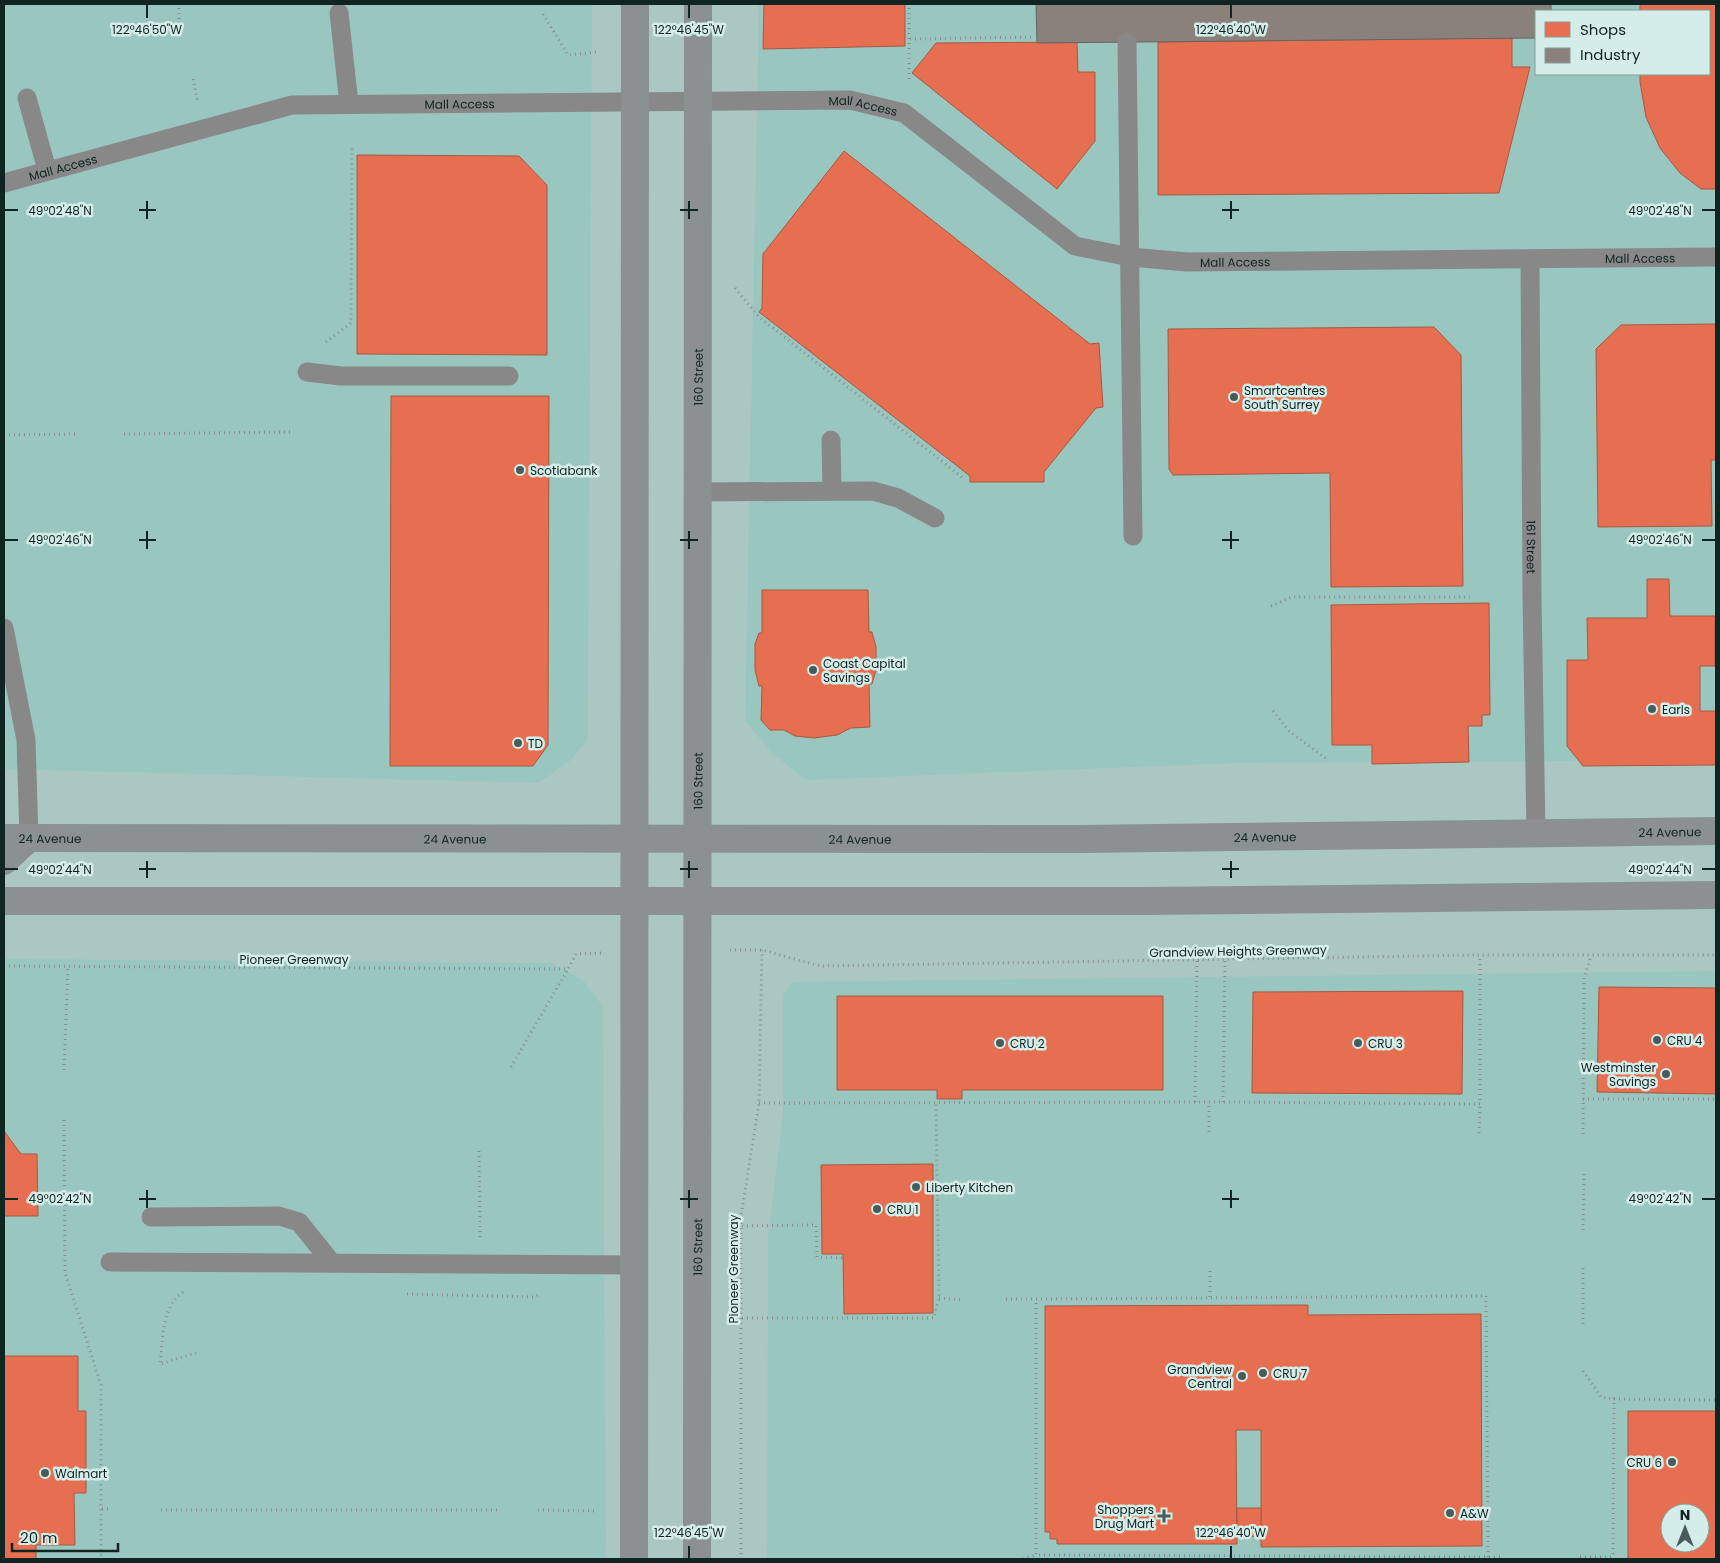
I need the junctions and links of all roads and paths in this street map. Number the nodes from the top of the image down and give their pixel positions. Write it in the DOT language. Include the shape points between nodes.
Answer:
graph roads {
  1 [pos="179,4"];
  2 [pos="635,4"];
  3 [pos="698,4"];
  4 [pos="909,4"];
  5 [pos="339,13"];
  6 [pos="543,14"];
  7 [pos="179,29"];
  8 [pos="1034,37"];
  9 [pos="910,38"];
  10 [pos="1127,42"];
  11 [pos="597,52"];
  12 [pos="909,79"];
  13 [pos="193,80"];
  14 [pos="27,98"];
  15 [pos="699,101"];
  16 [pos="635,102"];
  17 [pos="349,104"];
  18 [pos="200,110"];
  19 [pos="352,148"];
  20 [pos="47,170"];
  21 [pos="4,182"];
  22 [pos="1716,257"];
  23 [pos="1130,258"];
  24 [pos="1530,259"];
  25 [pos="735,288"];
  26 [pos="326,342"];
  27 [pos="307,372"];
  28 [pos="510,376"];
  29 [pos="291,432"];
  30 [pos="76,434"];
  31 [pos="124,434"];
  32 [pos="4,435"];
  33 [pos="831,440"];
  34 [pos="963,478"];
  35 [pos="832,491"];
  36 [pos="698,492"];
  37 [pos="934,518"];
  38 [pos="1134,536"];
  39 [pos="1473,597"];
  40 [pos="1272,606"];
  41 [pos="4,628"];
  42 [pos="1273,711"];
  43 [pos="1328,760"];
  44 [pos="1716,831"];
  45 [pos="1536,833"];
  46 [pos="17,838"];
  47 [pos="634,840"];
  48 [pos="697,840"];
  49 [pos="4,861"];
  50 [pos="1716,895"];
  51 [pos="4,901"];
  52 [pos="634,901"];
  53 [pos="697,901"];
  54 [pos="762,950"];
  55 [pos="576,954"];
  56 [pos="1480,955"];
  57 [pos="1591,956"];
  58 [pos="1716,956"];
  59 [pos="1197,960"];
  60 [pos="1225,960"];
  61 [pos="4,966"];
  62 [pos="68,966"];
  63 [pos="568,969"];
  64 [pos="511,1067"];
  65 [pos="64,1070"];
  66 [pos="1584,1099"];
  67 [pos="1716,1099"];
  68 [pos="1196,1102"];
  69 [pos="1209,1102"];
  70 [pos="1223,1102"];
  71 [pos="936,1103"];
  72 [pos="759,1104"];
  73 [pos="1480,1104"];
  74 [pos="64,1120"];
  75 [pos="1209,1132"];
  76 [pos="1479,1132"];
  77 [pos="1584,1134"];
  78 [pos="480,1151"];
  79 [pos="1584,1172"];
  80 [pos="64,1195"];
  81 [pos="86,1195"];
  82 [pos="151,1217"];
  83 [pos="742,1226"];
  84 [pos="1584,1230"];
  85 [pos="472,1237"];
  86 [pos="480,1238"];
  87 [pos="488,1239"];
  88 [pos="843,1258"];
  89 [pos="110,1262"];
  90 [pos="332,1263"];
  91 [pos="634,1265"];
  92 [pos="1210,1267"];
  93 [pos="1584,1268"];
  94 [pos="548,1290"];
  95 [pos="184,1292"];
  96 [pos="402,1293"];
  97 [pos="939,1298"];
  98 [pos="1210,1298"];
  99 [pos="1006,1299"];
  100 [pos="1036,1299"];
  101 [pos="963,1300"];
  102 [pos="742,1318"];
  103 [pos="1584,1324"];
  104 [pos="196,1353"];
  105 [pos="1583,1371"];
  106 [pos="1614,1400"];
  107 [pos="1716,1400"];
  108 [pos="102,1509"];
  109 [pos="109,1509"];
  110 [pos="161,1510"];
  111 [pos="497,1510"];
  112 [pos="538,1510"];
  113 [pos="597,1511"];
  114 [pos="1036,1555"];
  115 [pos="1131,1557"];
  116 [pos="1488,1557"];
  117 [pos="1500,1557"];
  118 [pos="1580,1557"];
  119 [pos="1613,1558"];
  120 [pos="101,1559"];
  121 [pos="634,1559"];
  122 [pos="697,1559"];
  123 [pos="741,1559"];
  124 [pos="1022,1559"];
  1 -- 7 [label="path"];
  2 -- 16 [label="main road"];
  3 -- 15 [label="main road, 160 Street"];
  4 -- 9 [label="path"];
  5 -- 17 [label="lane"];
  6 -- 11 [label="path" via="568,55"];
  8 -- 9 [label="path"];
  9 -- 12 [label="path"];
  10 -- 23 [label="lane"];
  13 -- 18 [label="path"];
  14 -- 20 [label="lane"];
  15 -- 16 [label="lane, Mall Access"];
  15 -- 23 [label="lane, Mall Access" via="850,100 904,113 1075,246"];
  15 -- 36 [label="main road, 160 Street"];
  16 -- 17 [label="lane, Mall Access"];
  16 -- 47 [label="main road"];
  17 -- 20 [label="lane, Mall Access" via="292,105"];
  19 -- 26 [label="path" via="351,323"];
  20 -- 21 [label="lane, Mall Access"];
  22 -- 24 [label="lane, Mall Access"];
  23 -- 24 [label="lane, Mall Access" via="1177,262"];
  23 -- 38 [label="lane"];
  24 -- 45 [label="lane, 161 Street"];
  25 -- 34 [label="path" via="760,317"];
  27 -- 28 [label="lane" via="341,376"];
  29 -- 31 [label="path"];
  30 -- 32 [label="path"];
  33 -- 35 [label="lane"];
  35 -- 36 [label="lane"];
  35 -- 37 [label="lane" via="873,491 898,498"];
  36 -- 48 [label="main road, 160 Street"];
  39 -- 40 [label="path" via="1292,597"];
  41 -- 46 [label="lane" via="26,740"];
  42 -- 43 [label="path" via="1289,731"];
  44 -- 45 [label="main road, 24 Avenue"];
  45 -- 48 [label="main road, 24 Avenue" via="1080,840"];
  46 -- 47 [label="main road, 24 Avenue"];
  46 -- 49 [label="main road"];
  47 -- 48 [label="main road, 24 Avenue"];
  47 -- 52 [label="main road"];
  48 -- 53 [label="main road, 160 Street"];
  50 -- 53 [label="main road" via="1142,901"];
  51 -- 52 [label="main road"];
  52 -- 53 [label="main road"];
  52 -- 91 [label="main road"];
  53 -- 122 [label="main road, 160 Street"];
  54 -- 59 [label="path, Grandview Heights Greenway" via="820,966"];
  54 -- 72 [label="path, Pioneer Greenway"];
  55 -- 63 [label="path"];
  56 -- 57 [label="path, Grandview Heights Greenway"];
  56 -- 60 [label="path, Grandview Heights Greenway"];
  56 -- 73 [label="path"];
  57 -- 58 [label="path, Grandview Heights Greenway"];
  57 -- 66 [label="path" via="1584,978"];
  59 -- 60 [label="path, Grandview Heights Greenway"];
  59 -- 68 [label="path"];
  60 -- 70 [label="path"];
  61 -- 62 [label="path, Pioneer Greenway"];
  62 -- 63 [label="path, Pioneer Greenway"];
  62 -- 65 [label="path"];
  63 -- 64 [label="path"];
  66 -- 67 [label="path"];
  66 -- 77 [label="path"];
  68 -- 69 [label="path"];
  68 -- 71 [label="path"];
  69 -- 70 [label="path"];
  69 -- 75 [label="path"];
  70 -- 73 [label="path"];
  71 -- 72 [label="path"];
  71 -- 97 [label="path"];
  72 -- 83 [label="path, Pioneer Greenway"];
  73 -- 76 [label="path"];
  74 -- 80 [label="path"];
  78 -- 86 [label="path"];
  79 -- 84 [label="path"];
  80 -- 81 [label="path"];
  80 -- 108 [label="path" via="65,1272 101,1385"];
  82 -- 90 [label="lane" via="279,1216 299,1222"];
  83 -- 88 [label="path" via="816,1225 817,1257"];
  83 -- 102 [label="path, Pioneer Greenway"];
  85 -- 86 [label="path"];
  86 -- 87 [label="path"];
  89 -- 90 [label="lane"];
  90 -- 91 [label="lane"];
  91 -- 121 [label="main road"];
  92 -- 98 [label="path"];
  93 -- 103 [label="path"];
  94 -- 96 [label="path" via="534,1297"];
  95 -- 104 [label="path" via="176,1297 166,1316 160,1364"];
  97 -- 101 [label="path"];
  97 -- 102 [label="path" via="934,1318"];
  98 -- 100 [label="path"];
  98 -- 116 [label="path" via="1486,1296"];
  99 -- 100 [label="path"];
  100 -- 114 [label="path"];
  102 -- 123 [label="path, Pioneer Greenway"];
  105 -- 106 [label="path" via="1601,1396"];
  106 -- 107 [label="path"];
  106 -- 119 [label="path"];
  108 -- 109 [label="path"];
  108 -- 120 [label="path"];
  110 -- 111 [label="path"];
  112 -- 113 [label="path"];
  114 -- 115 [label="path"];
  114 -- 124 [label="path"];
  115 -- 116 [label="path"];
  116 -- 117 [label="path"];
  118 -- 119 [label="path"];
}
